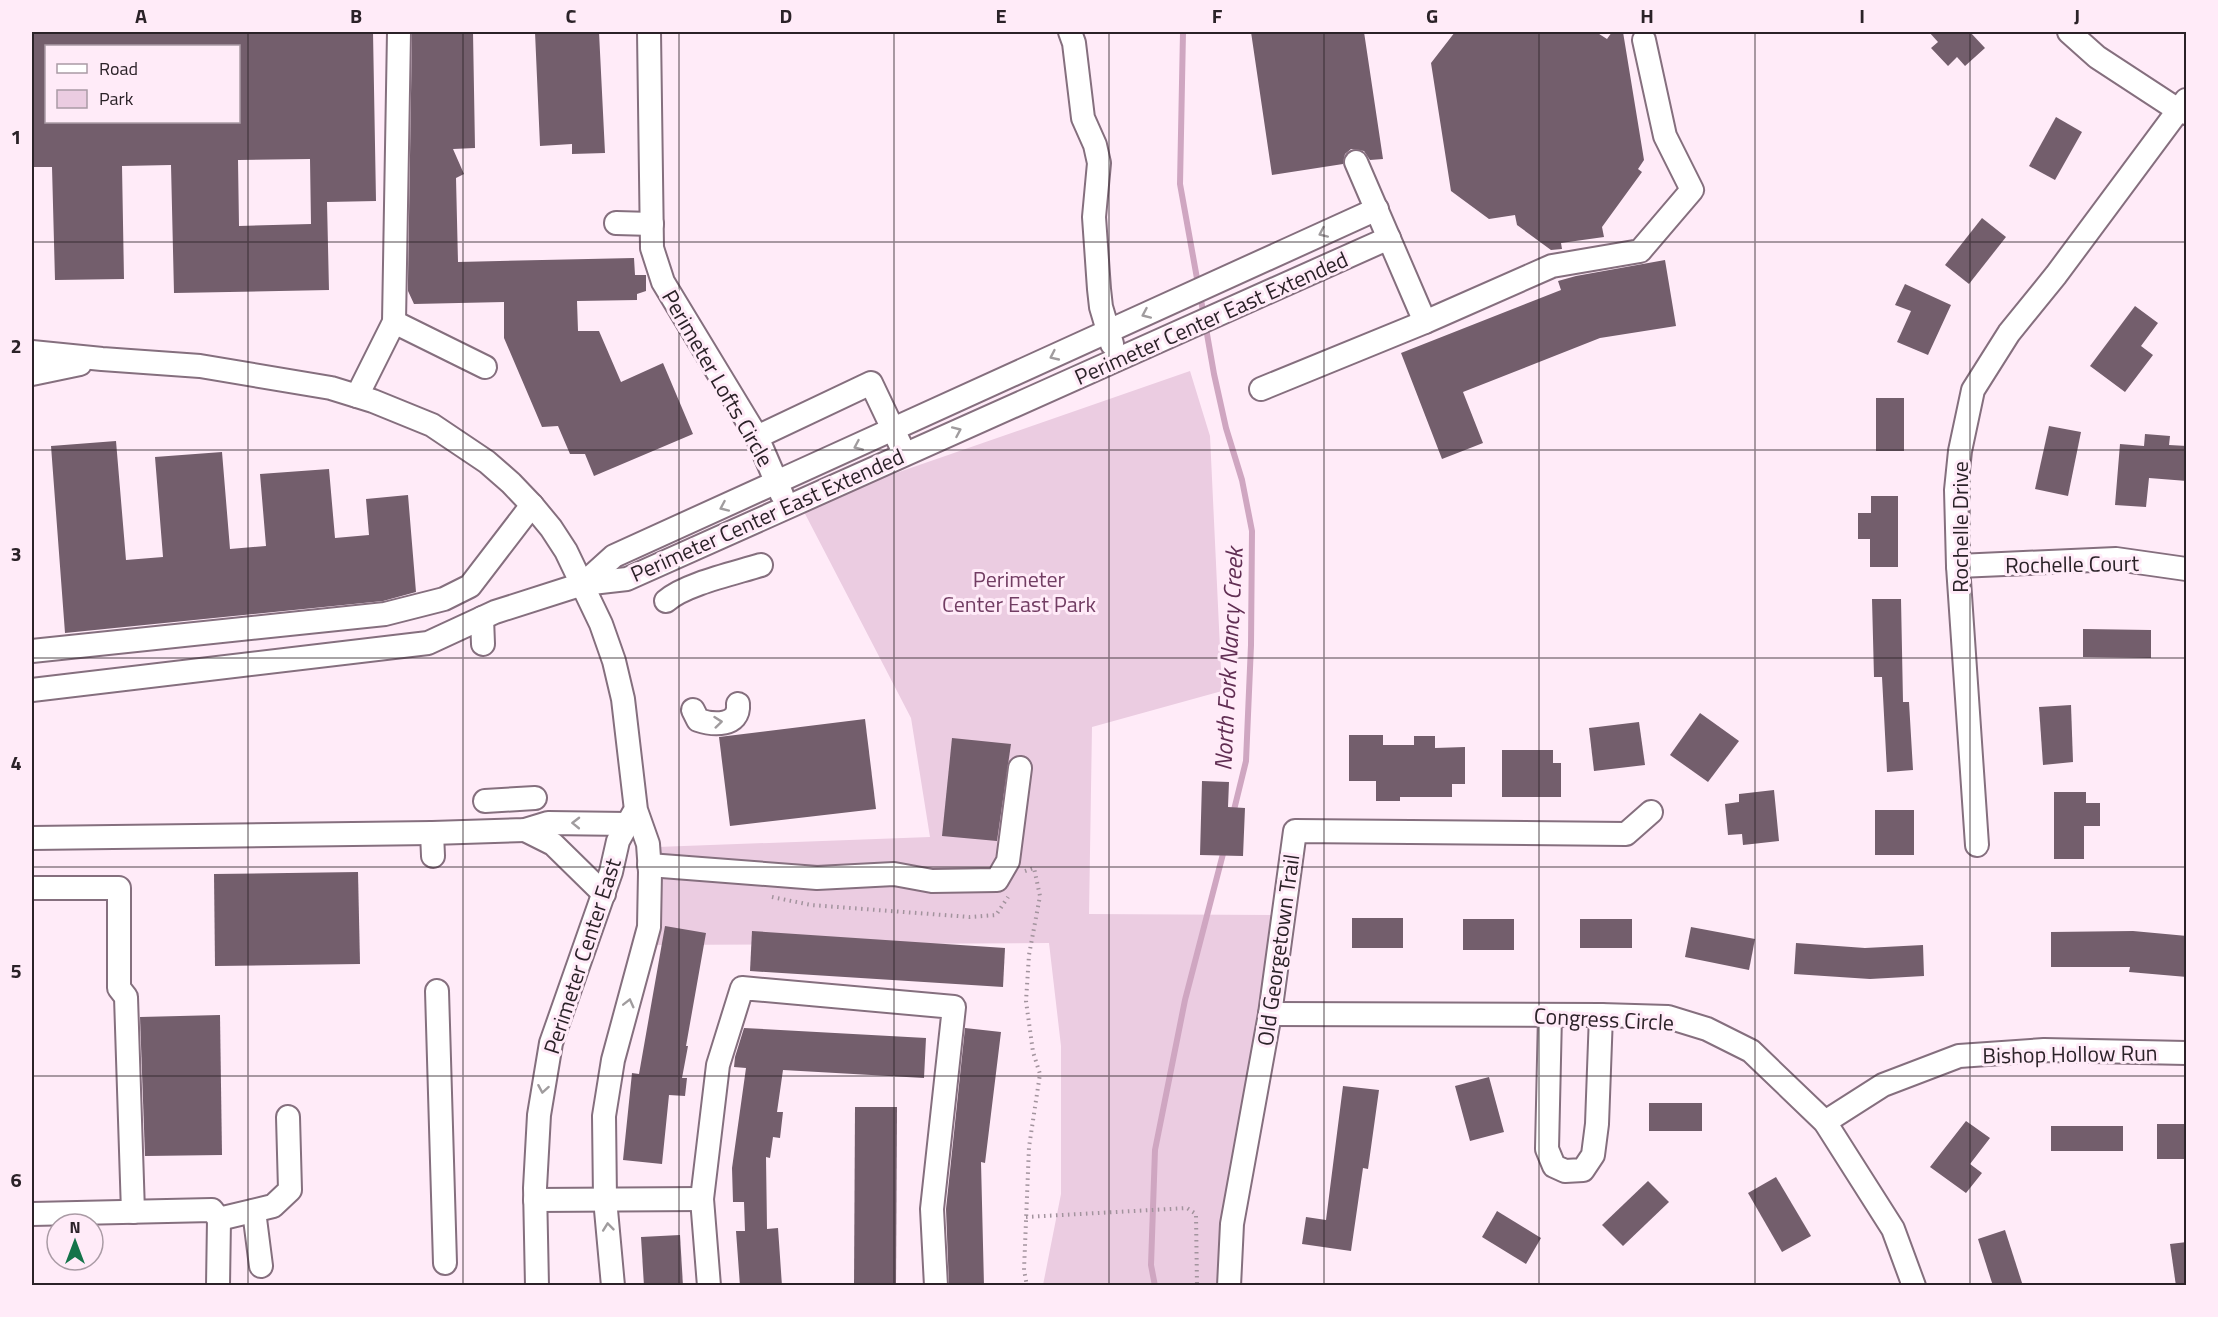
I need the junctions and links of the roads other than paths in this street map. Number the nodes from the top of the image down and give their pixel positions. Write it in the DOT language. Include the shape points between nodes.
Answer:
graph roads {
  1 [pos="399,32"];
  2 [pos="649,32"];
  3 [pos="1070,32"];
  4 [pos="2069,32"];
  5 [pos="1644,40"];
  6 [pos="2184,108"];
  7 [pos="1356,162"];
  8 [pos="1377,209"];
  9 [pos="616,223"];
  10 [pos="652,224"];
  11 [pos="1389,238"];
  12 [pos="394,322"];
  13 [pos="1425,322"];
  14 [pos="1107,331"];
  15 [pos="32,352"];
  16 [pos="102,359"];
  17 [pos="1119,360"];
  18 [pos="484,367"];
  19 [pos="32,374"];
  20 [pos="1261,389"];
  21 [pos="357,396"];
  22 [pos="893,430"];
  23 [pos="757,437"];
  24 [pos="904,454"];
  25 [pos="777,483"];
  26 [pos="532,505"];
  27 [pos="788,507"];
  28 [pos="702,546"];
  29 [pos="761,565"];
  30 [pos="1958,566"];
  31 [pos="2187,569"];
  32 [pos="710,581"];
  33 [pos="583,584"];
  34 [pos="666,601"];
  35 [pos="482,618"];
  36 [pos="483,644"];
  37 [pos="32,651"];
  38 [pos="32,690"];
  39 [pos="738,704"];
  40 [pos="693,710"];
  41 [pos="1020,768"];
  42 [pos="535,798"];
  43 [pos="485,801"];
  44 [pos="1651,812"];
  45 [pos="632,817"];
  46 [pos="525,830"];
  47 [pos="432,833"];
  48 [pos="32,838"];
  49 [pos="1977,845"];
  50 [pos="433,856"];
  51 [pos="650,865"];
  52 [pos="32,888"];
  53 [pos="604,894"];
  54 [pos="437,991"];
  55 [pos="1270,1014"];
  56 [pos="1550,1015"];
  57 [pos="1601,1015"];
  58 [pos="2187,1053"];
  59 [pos="288,1117"];
  60 [pos="1825,1122"];
  61 [pos="605,1199"];
  62 [pos="702,1199"];
  63 [pos="535,1200"];
  64 [pos="254,1211"];
  65 [pos="133,1212"];
  66 [pos="32,1214"];
  67 [pos="219,1219"];
  68 [pos="445,1263"];
  69 [pos="261,1266"];
  70 [pos="218,1286"];
  71 [pos="537,1286"];
  72 [pos="613,1286"];
  73 [pos="709,1286"];
  74 [pos="936,1286"];
  75 [pos="1229,1286"];
  76 [pos="1914,1286"];
  1 -- 12 [label="street"];
  2 -- 10 [label="street, Perimeter Lofts Circle"];
  3 -- 14 [label="street" via="1083,118 1100,163 1094,217 1099,289"];
  4 -- 6 [label="street" via="2097,57"];
  5 -- 13 [label="street" via="1665,136 1692,190 1640,251 1552,266"];
  6 -- 30 [label="street, Rochelle Drive" via="2010,333 1973,390 1956,490"];
  7 -- 8 [label="street"];
  8 -- 11 [label="street"];
  8 -- 14 [label="street, Perimeter Center East Extended, one-way"];
  9 -- 10 [label="street"];
  10 -- 23 [label="street, Perimeter Lofts Circle" via="652,248 663,282"];
  11 -- 13 [label="street"];
  11 -- 17 [label="street, Perimeter Center East Extended"];
  12 -- 18 [label="street"];
  12 -- 21 [label="street"];
  13 -- 20 [label="street"];
  14 -- 17 [label="street"];
  14 -- 22 [label="street, Perimeter Center East Extended, one-way"];
  15 -- 16 [label="street, Perimeter Center East"];
  16 -- 19 [label="street, Perimeter Center East"];
  16 -- 21 [label="street, Perimeter Center East" via="200,366 287,379"];
  24 -- 17 [label="street, Perimeter Center East Extended, one-way"];
  21 -- 26 [label="street, Perimeter Center East" via="404,412 461,443"];
  22 -- 23 [label="street" via="871,383"];
  22 -- 24 [label="street"];
  22 -- 25 [label="street, Perimeter Center East Extended, one-way"];
  23 -- 25 [label="street, Perimeter Lofts Circle"];
  24 -- 27 [label="street, Perimeter Center East Extended"];
  25 -- 27 [label="street, Perimeter Lofts Circle"];
  25 -- 33 [label="street, Perimeter Center East Extended, one-way" via="614,556"];
  26 -- 33 [label="street, Perimeter Center East" via="566,551"];
  26 -- 37 [label="street" via="470,586 444,599 385,614"];
  27 -- 28 [label="street, Perimeter Center East Extended"];
  28 -- 32 [label="street"];
  28 -- 33 [label="street, Perimeter Center East Extended" via="627,579"];
  29 -- 32 [label="street"];
  30 -- 31 [label="street, Rochelle Court" via="2116,558"];
  30 -- 49 [label="street, Rochelle Drive"];
  32 -- 34 [label="street"];
  33 -- 35 [label="street"];
  33 -- 45 [label="street, Perimeter Center East" via="601,624 623,699"];
  35 -- 36 [label="street"];
  35 -- 38 [label="street" via="428,643"];
  40 -- 39 [label="street, one-way" via="698,720 722,724 738,714"];
  41 -- 51 [label="street" via="1008,861 997,880 932,881 894,874 817,878"];
  42 -- 43 [label="street"];
  44 -- 55 [label="street, Old Georgetown Trail" via="1626,834 1295,831"];
  45 -- 46 [label="street, one-way" via="548,823"];
  45 -- 51 [label="street, Perimeter Center East" via="648,844"];
  45 -- 53 [label="street, Perimeter Center East" via="618,841"];
  46 -- 47 [label="street"];
  46 -- 53 [label="street" via="553,844"];
  47 -- 48 [label="street"];
  47 -- 50 [label="street"];
  61 -- 51 [label="street, Perimeter Center East, one-way" via="604,1116 613,1059 649,927"];
  52 -- 65 [label="street" via="119,888 119,988 126,997"];
  53 -- 63 [label="street, Perimeter Center East, one-way" via="551,1043 539,1115"];
  54 -- 68 [label="street"];
  55 -- 56 [label="street, Congress Circle"];
  55 -- 75 [label="street, Old Georgetown Trail" via="1232,1224"];
  56 -- 57 [label="street, Congress Circle"];
  56 -- 57 [label="street" via="1547,1149 1554,1166 1565,1171 1583,1170 1593,1155"];
  57 -- 60 [label="street, Congress Circle" via="1668,1017 1707,1029 1751,1051"];
  58 -- 60 [label="street, Bishop Hollow Run" via="2044,1050 1959,1056 1883,1085"];
  59 -- 64 [label="street" via="290,1190 273,1206"];
  60 -- 76 [label="street, Congress Circle" via="1893,1229"];
  61 -- 62 [label="street"];
  61 -- 63 [label="street"];
  72 -- 61 [label="street, Perimeter Center East, one-way"];
  62 -- 73 [label="street"];
  62 -- 74 [label="street" via="718,1065 742,988 954,1007 932,1209"];
  63 -- 71 [label="street, Perimeter Center East"];
  64 -- 67 [label="street"];
  64 -- 69 [label="street"];
  65 -- 66 [label="street"];
  65 -- 67 [label="street" via="212,1210"];
  67 -- 70 [label="street"];
}
